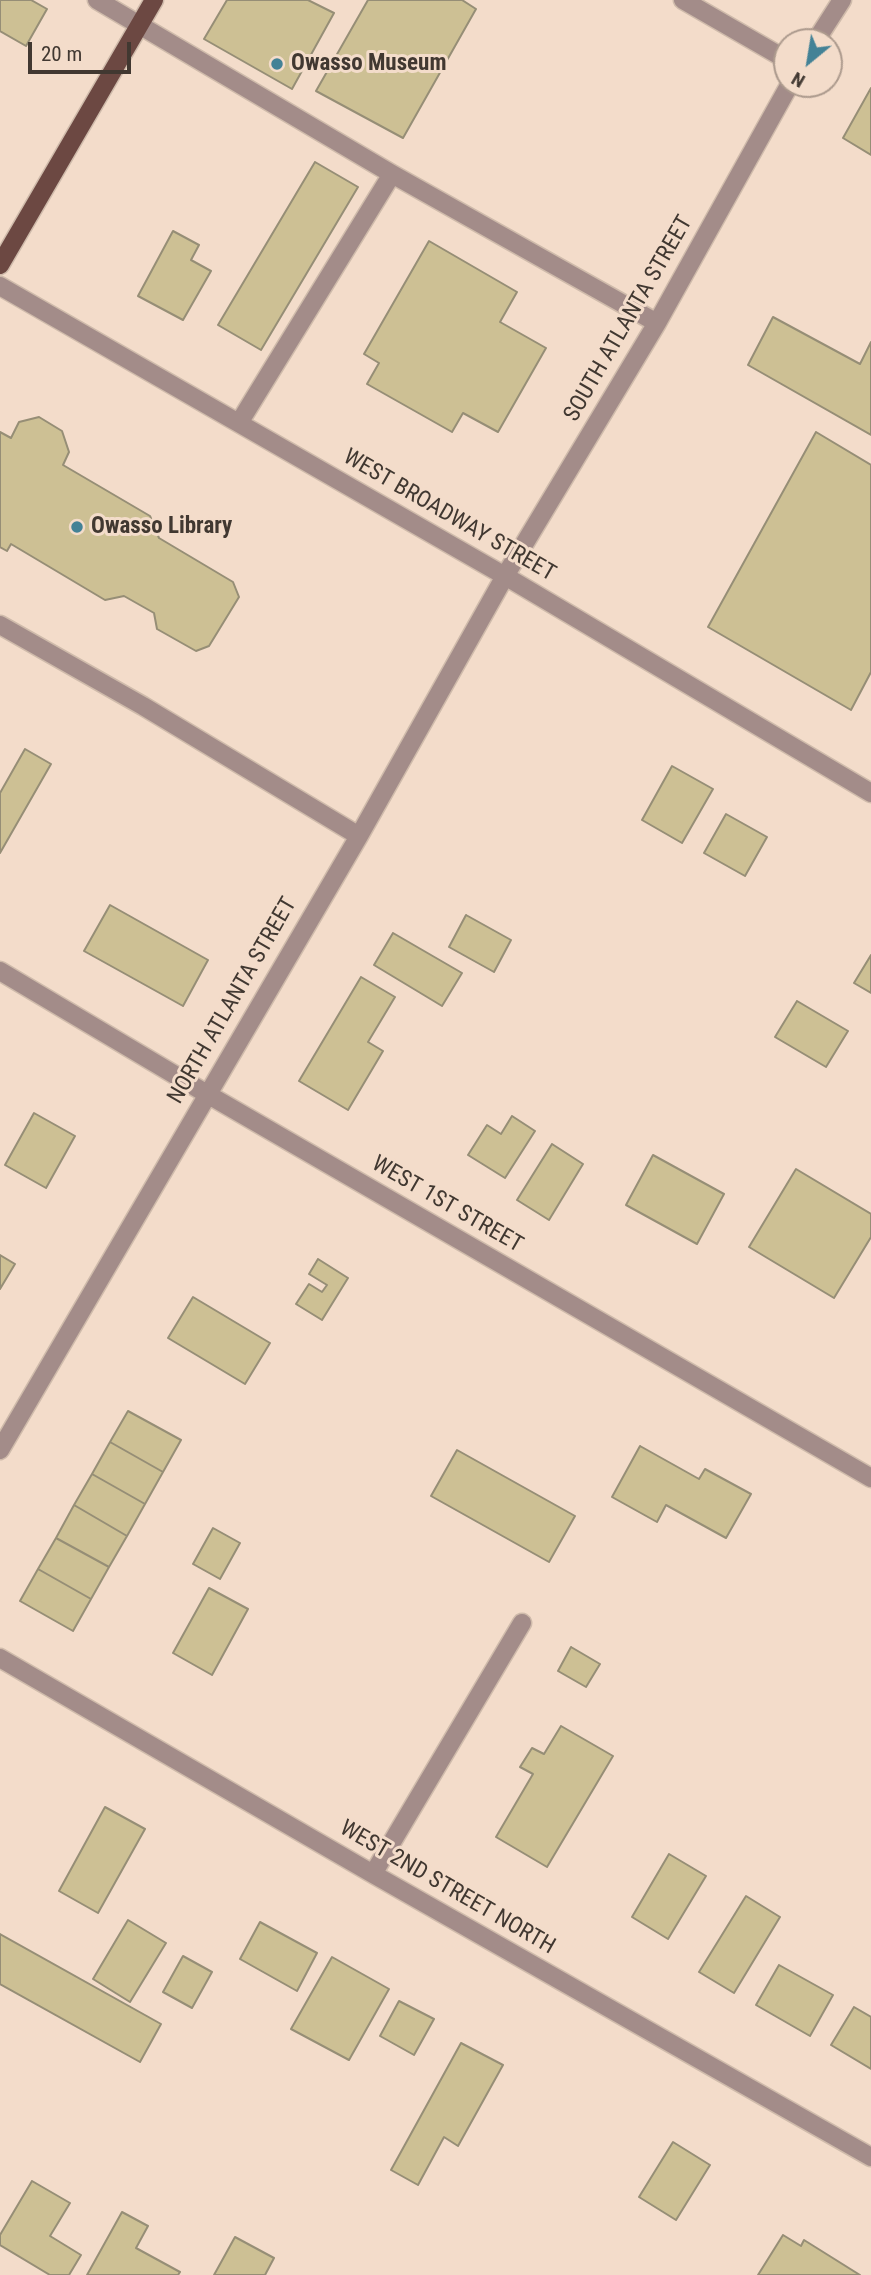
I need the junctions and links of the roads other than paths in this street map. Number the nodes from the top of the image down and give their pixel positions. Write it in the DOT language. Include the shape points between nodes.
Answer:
graph roads {
  1 [pos="97,0"];
  2 [pos="154,0"];
  3 [pos="683,0"];
  4 [pos="842,0"];
  5 [pos="140,24"];
  6 [pos="824,28"];
  7 [pos="773,52"];
  8 [pos="782,98"];
  9 [pos="393,174"];
  10 [pos="0,265"];
  11 [pos="0,286"];
  12 [pos="657,323"];
  13 [pos="239,423"];
  14 [pos="505,576"];
  15 [pos="0,625"];
  16 [pos="871,793"];
  17 [pos="359,836"];
  18 [pos="0,971"];
  19 [pos="206,1094"];
  20 [pos="0,1450"];
  21 [pos="871,1478"];
  22 [pos="522,1623"];
  23 [pos="0,1658"];
  24 [pos="373,1874"];
  25 [pos="871,2157"];
  1 -- 5 [label="street"];
  2 -- 5 [label="main road"];
  3 -- 7 [label="street"];
  4 -- 6 [label="street"];
  5 -- 9 [label="street"];
  5 -- 10 [label="main road"];
  8 -- 12 [label="street, SOUTH ATLANTA STREET"];
  9 -- 12 [label="street"];
  9 -- 13 [label="street"];
  11 -- 13 [label="street, WEST BROADWAY STREET"];
  12 -- 14 [label="street, SOUTH ATLANTA STREET"];
  13 -- 14 [label="street, WEST BROADWAY STREET"];
  14 -- 16 [label="street, WEST BROADWAY STREET"];
  14 -- 17 [label="street, NORTH ATLANTA STREET"];
  15 -- 17 [label="street"];
  17 -- 19 [label="street, NORTH ATLANTA STREET"];
  18 -- 19 [label="street, WEST 1ST STREET"];
  19 -- 20 [label="street, NORTH ATLANTA STREET"];
  19 -- 21 [label="street, WEST 1ST STREET"];
  22 -- 24 [label="street"];
  23 -- 24 [label="street, WEST 2ND STREET NORTH"];
  24 -- 25 [label="street, WEST 2ND STREET NORTH"];
}
